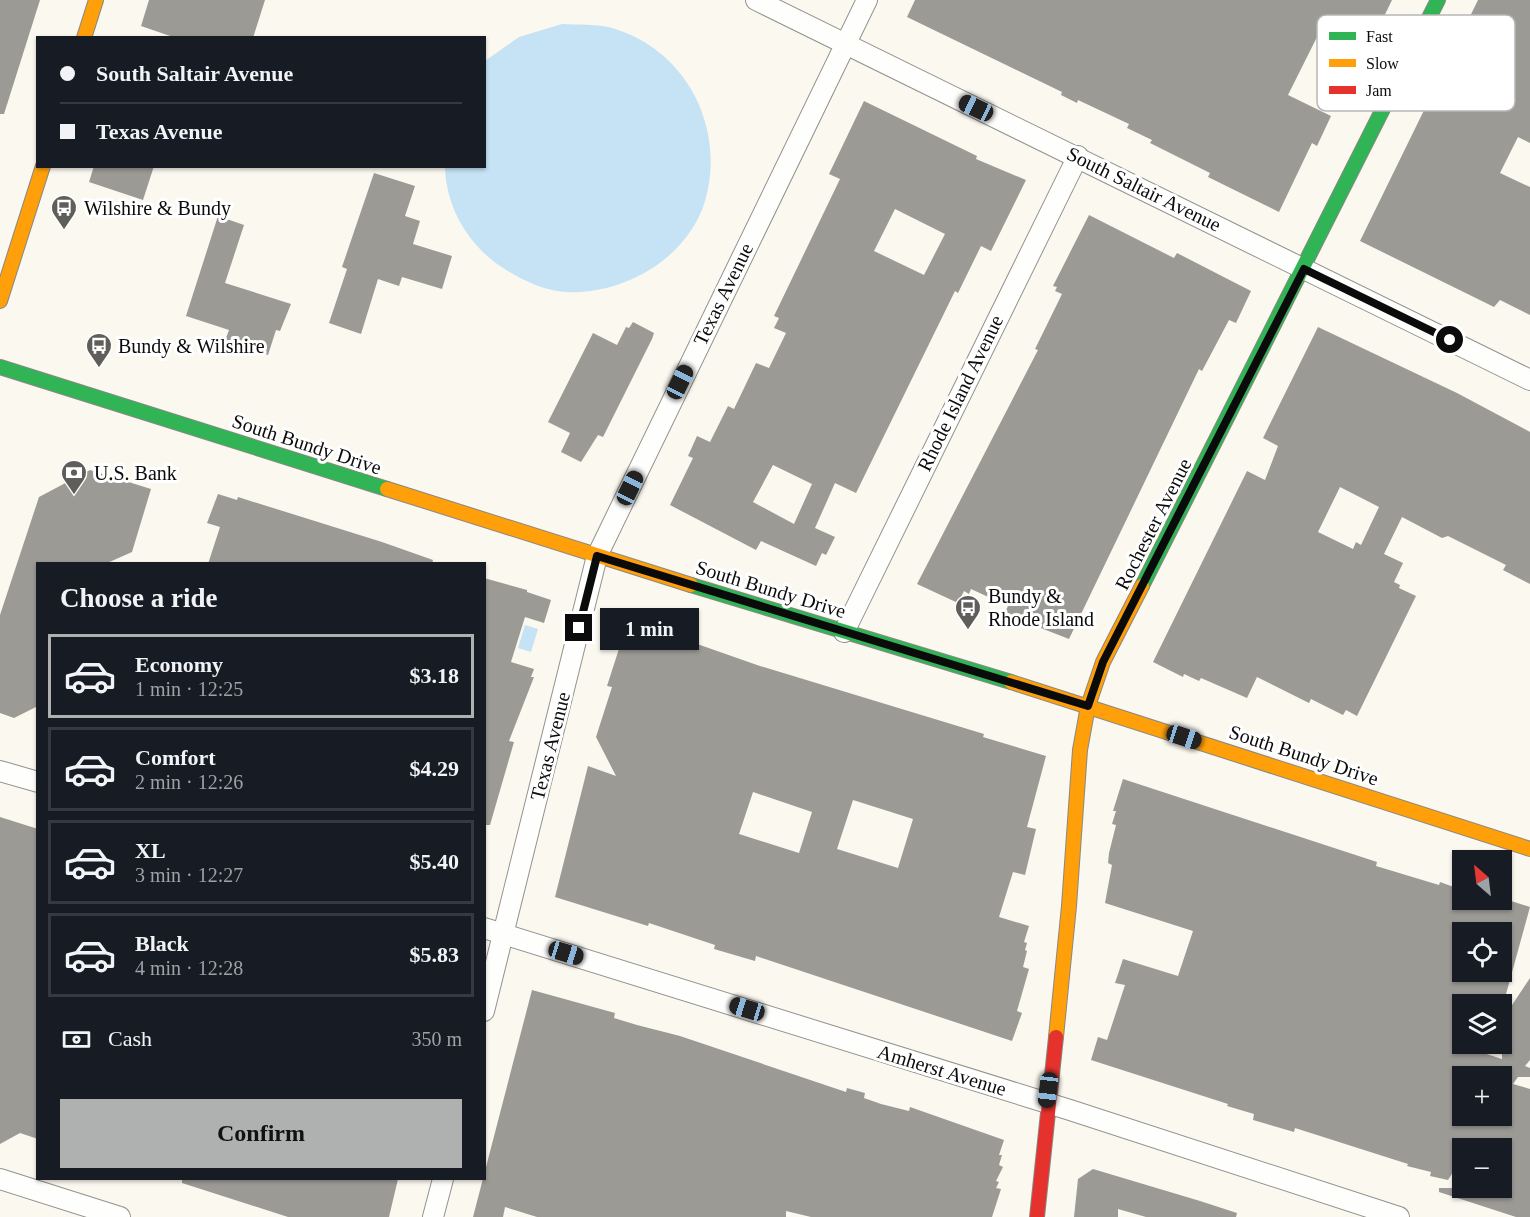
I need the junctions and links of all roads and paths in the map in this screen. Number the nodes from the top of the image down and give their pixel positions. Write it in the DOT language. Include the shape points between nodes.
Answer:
graph roads {
  1 [pos="96,0"];
  2 [pos="756,0"];
  3 [pos="867,0"];
  4 [pos="1438,0"];
  5 [pos="1431,15"];
  6 [pos="85,36"];
  7 [pos="844,45"];
  8 [pos="1383,111"];
  9 [pos="1078,156"];
  10 [pos="42,168"];
  11 [pos="1304,269"];
  12 [pos="0,301"];
  13 [pos="0,367"];
  14 [pos="1530,380"];
  15 [pos="597,556"];
  16 [pos="844,632"];
  17 [pos="1088,706"];
  18 [pos="0,771"];
  19 [pos="36,781"];
  20 [pos="1530,849"];
  21 [pos="494,931"];
  22 [pos="486,995"];
  23 [pos="1047,1103"];
  24 [pos="0,1179"];
  25 [pos="443,1180"];
  26 [pos="120,1217"];
  27 [pos="433,1217"];
  28 [pos="1037,1217"];
  29 [pos="1399,1217"];
  1 -- 6 [label="main road"];
  2 -- 7 [label="street, South Saltair Avenue"];
  3 -- 7 [label="street, Texas Avenue"];
  4 -- 5 [label="main road, Rochester Avenue"];
  7 -- 9 [label="street, South Saltair Avenue"];
  7 -- 15 [label="street, Texas Avenue"];
  8 -- 11 [label="main road, Rochester Avenue"];
  9 -- 11 [label="street, South Saltair Avenue"];
  9 -- 16 [label="street, Rhode Island Avenue"];
  10 -- 12 [label="main road"];
  11 -- 14 [label="street, South Saltair Avenue"];
  11 -- 17 [label="main road, Rochester Avenue" via="1103,662"];
  13 -- 15 [label="main road, South Bundy Drive"];
  15 -- 16 [label="main road, South Bundy Drive"];
  15 -- 21 [label="street, Texas Avenue"];
  16 -- 17 [label="main road, South Bundy Drive"];
  17 -- 20 [label="main road, South Bundy Drive"];
  17 -- 23 [label="main road, Rochester Avenue" via="1080,750 1069,906"];
  18 -- 19 [label="street"];
  21 -- 22 [label="street, Texas Avenue"];
  21 -- 23 [label="street, Amherst Avenue"];
  23 -- 28 [label="main road, Rochester Avenue"];
  23 -- 29 [label="street, Amherst Avenue"];
  24 -- 26 [label="street"];
  25 -- 27 [label="street"];
}
